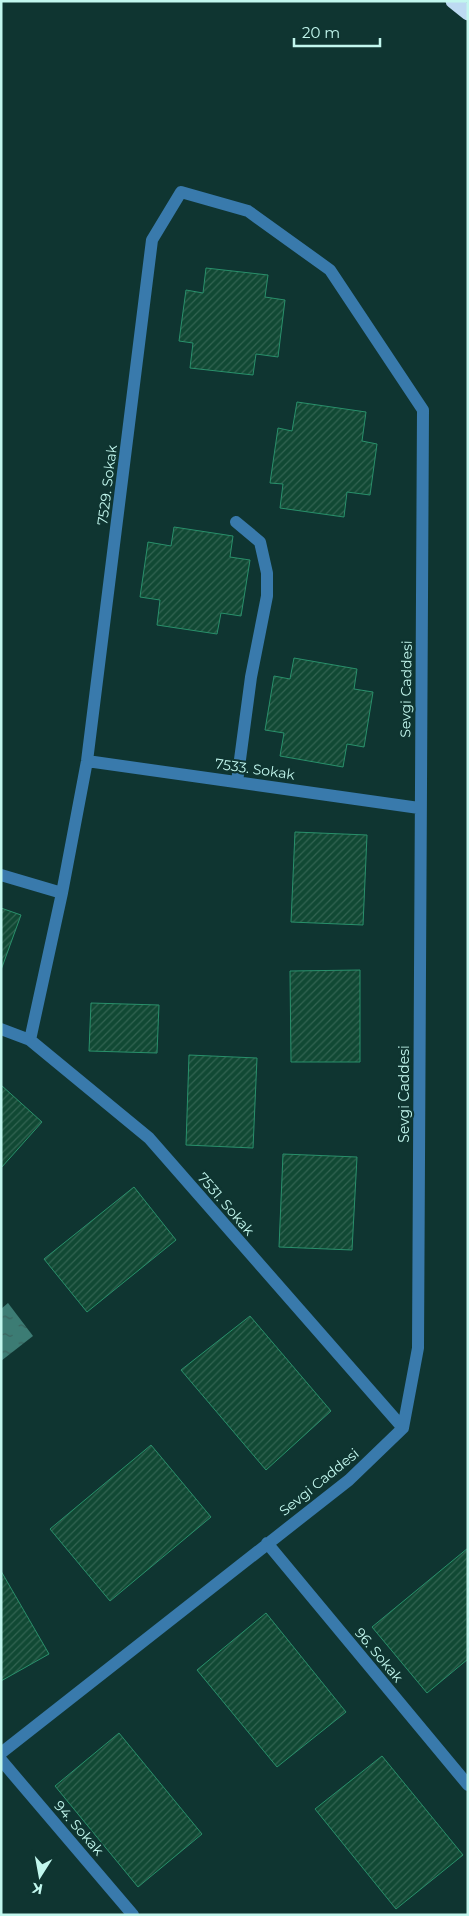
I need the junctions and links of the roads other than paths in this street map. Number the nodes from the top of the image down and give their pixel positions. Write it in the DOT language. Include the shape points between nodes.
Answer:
graph roads {
  1 [pos="454,1"];
  2 [pos="468,13"];
  3 [pos="330,270"];
  4 [pos="236,522"];
  5 [pos="87,761"];
  6 [pos="237,782"];
  7 [pos="420,808"];
  8 [pos="1,875"];
  9 [pos="62,893"];
  10 [pos="1,1029"];
  11 [pos="30,1040"];
  12 [pos="403,1428"];
  13 [pos="267,1543"];
  14 [pos="1,1754"];
  15 [pos="1,1760"];
  16 [pos="468,1785"];
  17 [pos="133,1915"];
  1 -- 2 [label="highway"];
  3 -- 5 [label="street, 7529. Sokak" via="248,211 180,192 152,240"];
  3 -- 7 [label="street, Sevgi Caddesi" via="423,410"];
  4 -- 6 [label="street" via="260,542 268,573"];
  5 -- 6 [label="street, 7533. Sokak"];
  5 -- 9 [label="street, 7529. Sokak"];
  6 -- 7 [label="street, 7533. Sokak"];
  7 -- 12 [label="street, Sevgi Caddesi" via="418,1348"];
  8 -- 9 [label="street"];
  9 -- 11 [label="street, 7529. Sokak"];
  10 -- 11 [label="street, 7531. Sokak"];
  11 -- 12 [label="street, 7531. Sokak" via="149,1138"];
  12 -- 13 [label="street, Sevgi Caddesi" via="349,1480"];
  13 -- 14 [label="street, Sevgi Caddesi"];
  13 -- 16 [label="street, 96. Sokak"];
  15 -- 17 [label="street, 94. Sokak"];
}
